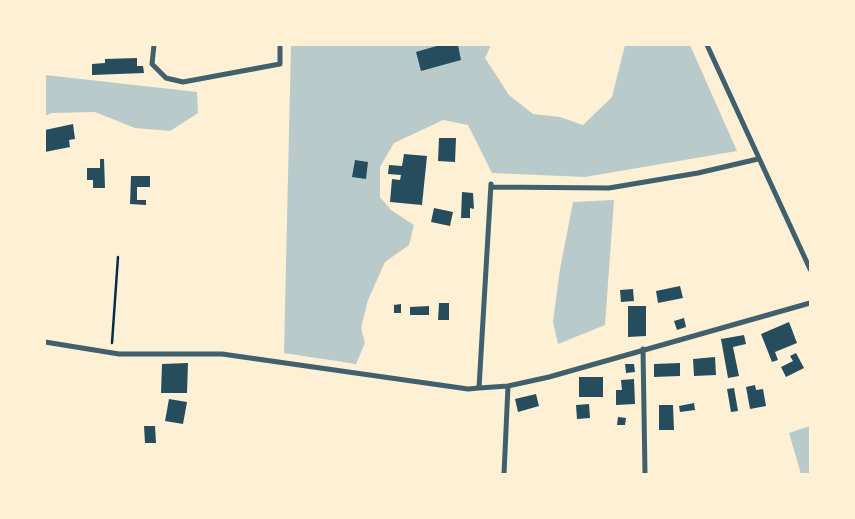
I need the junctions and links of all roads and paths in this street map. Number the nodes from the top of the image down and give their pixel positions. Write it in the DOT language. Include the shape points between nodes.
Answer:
graph roads {
  1 [pos="154,45"];
  2 [pos="280,45"];
  3 [pos="707,45"];
  4 [pos="758,159"];
  5 [pos="118,257"];
  6 [pos="810,269"];
  7 [pos="810,304"];
  8 [pos="45,342"];
  9 [pos="643,349"];
  10 [pos="112,353"];
  11 [pos="508,386"];
  12 [pos="479,388"];
  13 [pos="504,474"];
  14 [pos="645,474"];
  1 -- 2 [label="street" via="152,64 166,78 183,82 280,64"];
  3 -- 4 [label="street"];
  4 -- 6 [label="street"];
  4 -- 12 [label="street" via="609,188 491,186"];
  5 -- 10 [label="path"];
  7 -- 9 [label="street"];
  8 -- 10 [label="street"];
  9 -- 11 [label="street"];
  9 -- 14 [label="street"];
  10 -- 12 [label="street" via="222,354"];
  11 -- 12 [label="street"];
  11 -- 13 [label="street"];
}
